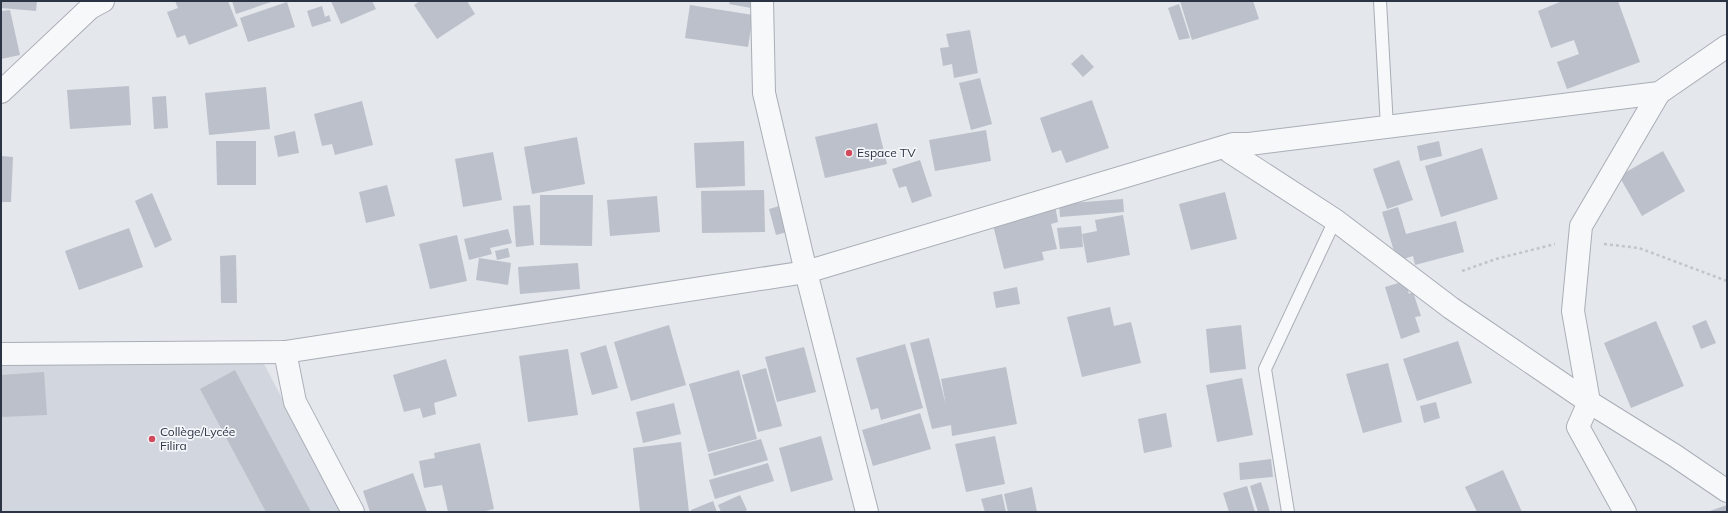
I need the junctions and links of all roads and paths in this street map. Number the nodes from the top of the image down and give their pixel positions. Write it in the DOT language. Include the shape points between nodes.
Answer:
graph roads {
  1 [pos="103,1"];
  2 [pos="762,1"];
  3 [pos="1380,1"];
  4 [pos="1727,46"];
  5 [pos="1,92"];
  6 [pos="1659,93"];
  7 [pos="1387,127"];
  8 [pos="1226,147"];
  9 [pos="1335,220"];
  10 [pos="806,272"];
  11 [pos="285,352"];
  12 [pos="1,354"];
  13 [pos="1589,402"];
  14 [pos="1727,491"];
  15 [pos="353,512"];
  16 [pos="867,512"];
  17 [pos="1288,512"];
  18 [pos="1625,512"];
  1 -- 5 [label="street" via="90,8"];
  2 -- 10 [label="street" via="764,93"];
  3 -- 7 [label="lane"];
  4 -- 6 [label="street"];
  6 -- 7 [label="street"];
  6 -- 13 [label="street" via="1581,226 1573,311"];
  7 -- 8 [label="street" via="1233,144"];
  8 -- 9 [label="street"];
  8 -- 10 [label="street"];
  9 -- 13 [label="street" via="1451,308"];
  9 -- 17 [label="lane" via="1265,368"];
  10 -- 11 [label="street"];
  10 -- 16 [label="street"];
  11 -- 12 [label="street"];
  11 -- 15 [label="street" via="295,402"];
  13 -- 14 [label="street"];
  13 -- 18 [label="street" via="1578,426"];
}
